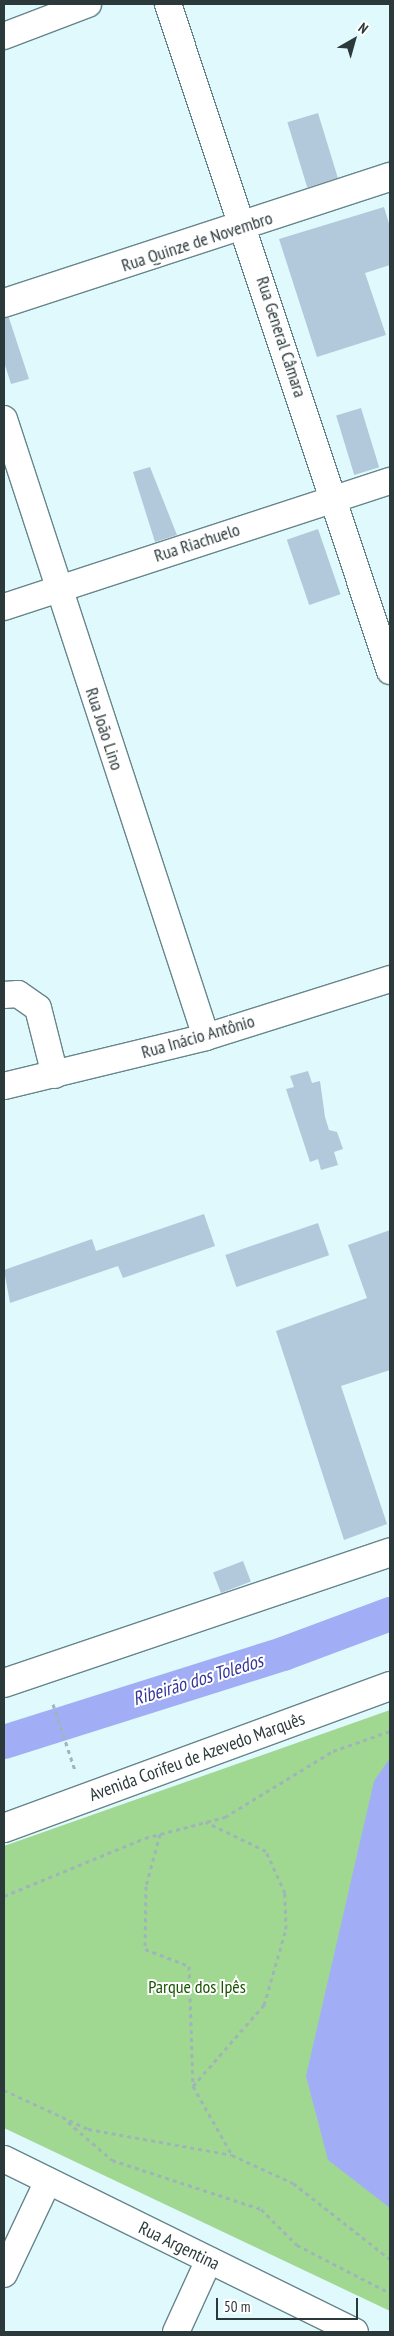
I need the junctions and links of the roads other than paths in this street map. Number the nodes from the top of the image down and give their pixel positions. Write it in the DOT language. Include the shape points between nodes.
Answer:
graph roads {
  1 [pos="88,4"];
  2 [pos="168,4"];
  3 [pos="4,36"];
  4 [pos="390,177"];
  5 [pos="245,227"];
  6 [pos="4,303"];
  7 [pos="4,420"];
  8 [pos="390,481"];
  9 [pos="333,498"];
  10 [pos="58,589"];
  11 [pos="4,607"];
  12 [pos="390,671"];
  13 [pos="390,979"];
  14 [pos="4,994"];
  15 [pos="206,1037"];
  16 [pos="55,1074"];
  17 [pos="4,1086"];
  18 [pos="390,1552"];
  19 [pos="4,1683"];
  20 [pos="390,1686"];
  21 [pos="4,1828"];
  22 [pos="4,2159"];
  23 [pos="48,2181"];
  24 [pos="209,2260"];
  25 [pos="4,2274"];
  26 [pos="176,2332"];
  27 [pos="355,2332"];
  1 -- 3 [label="street"];
  2 -- 5 [label="street, Rua General Câmara"];
  4 -- 5 [label="main road, Rua Quinze de Novembro"];
  5 -- 6 [label="main road, Rua Quinze de Novembro"];
  5 -- 9 [label="street, Rua General Câmara"];
  7 -- 10 [label="street, Rua João Lino"];
  8 -- 9 [label="street, Rua Riachuelo"];
  9 -- 10 [label="street, Rua Riachuelo"];
  9 -- 12 [label="street, Rua General Câmara"];
  10 -- 11 [label="street, Rua Riachuelo"];
  10 -- 15 [label="street, Rua João Lino"];
  13 -- 15 [label="street, Rua Inácio Antônio"];
  14 -- 16 [label="street" via="18,994 38,1008"];
  15 -- 16 [label="street, Rua Inácio Antônio"];
  16 -- 17 [label="street, Rua Inácio Antônio"];
  18 -- 19 [label="main road"];
  20 -- 21 [label="main road, Avenida Corifeu de Azevedo Marquês"];
  22 -- 23 [label="street, Rua Argentina"];
  23 -- 24 [label="street, Rua Argentina"];
  23 -- 25 [label="street"];
  24 -- 26 [label="street"];
  24 -- 27 [label="street, Rua Argentina"];
}
